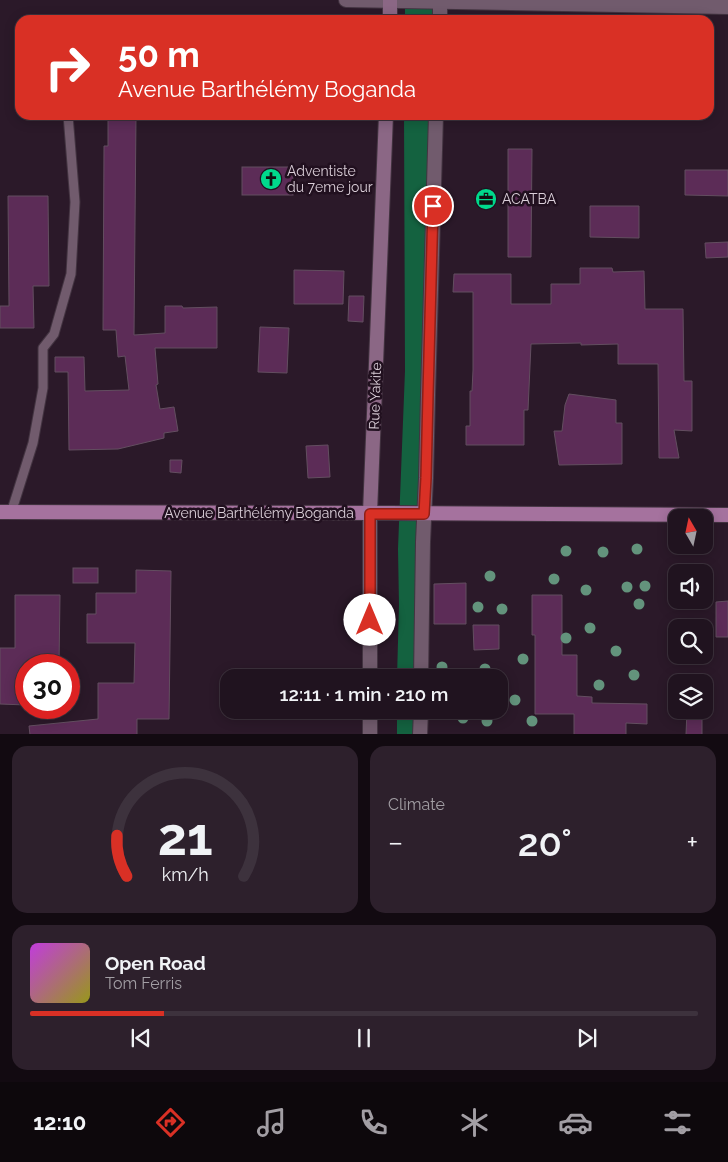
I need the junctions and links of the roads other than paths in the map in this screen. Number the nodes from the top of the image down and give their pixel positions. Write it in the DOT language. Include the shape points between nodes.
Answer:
graph roads {
  1 [pos="346,0"];
  2 [pos="390,1"];
  3 [pos="440,1"];
  4 [pos="728,6"];
  5 [pos="390,15"];
  6 [pos="440,15"];
  7 [pos="68,120"];
  8 [pos="386,120"];
  9 [pos="436,120"];
  10 [pos="5,512"];
  11 [pos="370,514"];
  12 [pos="424,514"];
  13 [pos="728,515"];
  14 [pos="370,669"];
  15 [pos="421,669"];
  16 [pos="370,719"];
  17 [pos="421,719"];
  18 [pos="370,734"];
  19 [pos="420,734"];
  1 -- 2 [label="street"];
  2 -- 3 [label="street"];
  2 -- 5 [label="main road"];
  3 -- 4 [label="street"];
  3 -- 6 [label="street"];
  7 -- 10 [label="lane" via="75,202 71,274 54,334 42,348 43,388 33,443"];
  8 -- 11 [label="main road, Rue Yakite"];
  9 -- 12 [label="street"];
  10 -- 11 [label="main road, Avenue Barthélémy Boganda"];
  11 -- 12 [label="main road, Avenue Barthélémy Boganda"];
  11 -- 14 [label="street, Rue Yakite"];
  12 -- 13 [label="main road, Avenue Barthélémy Boganda"];
  12 -- 15 [label="street"];
  16 -- 18 [label="street"];
  17 -- 19 [label="street"];
}
